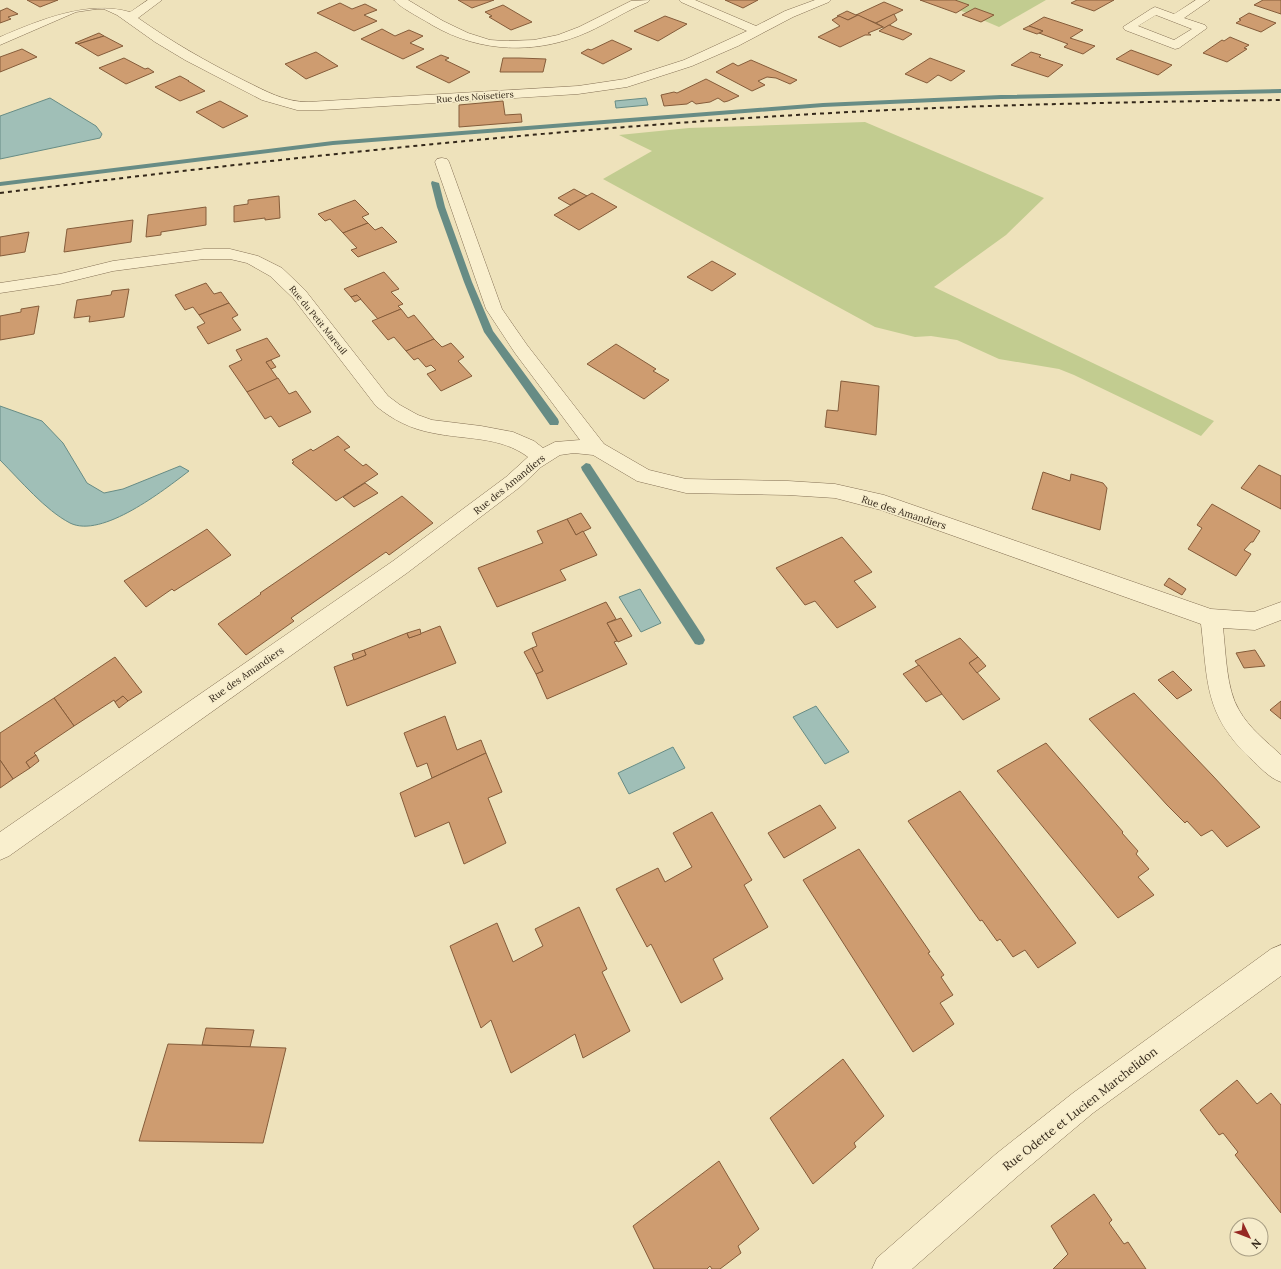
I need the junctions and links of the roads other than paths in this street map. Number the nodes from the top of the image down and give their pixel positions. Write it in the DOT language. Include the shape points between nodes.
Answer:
graph roads {
  1 [pos="156,0"];
  2 [pos="400,0"];
  3 [pos="644,0"];
  4 [pos="685,0"];
  5 [pos="825,0"];
  6 [pos="1204,0"];
  7 [pos="129,18"];
  8 [pos="1175,18"];
  9 [pos="757,31"];
  10 [pos="0,41"];
  11 [pos="442,162"];
  12 [pos="0,288"];
  13 [pos="597,449"];
  14 [pos="542,457"];
  15 [pos="1281,611"];
  16 [pos="1211,618"];
  17 [pos="1281,771"];
  18 [pos="0,847"];
  19 [pos="1281,959"];
  20 [pos="888,1269"];
  1 -- 7 [label="street"];
  2 -- 3 [label="street" via="465,36 509,44 534,43 565,36"];
  4 -- 9 [label="street"];
  5 -- 9 [label="street, Rue des Noisetiers" via="789,14"];
  6 -- 8 [label="street"];
  7 -- 9 [label="street, Rue des Noisetiers" via="207,68 274,100 294,106 611,86 639,80 688,63"];
  7 -- 10 [label="street, Rue des Noisetiers" via="113,7 83,7 41,22"];
  8 -- 8 [label="street" via="1155,11 1129,27 1175,45 1201,28"];
  11 -- 13 [label="street" via="494,309"];
  12 -- 14 [label="street, Rue du Petit Mareuil" via="60,279 113,266 204,254 230,254 252,259 276,272 299,294 378,396 392,409 416,422 510,437 531,447"];
  13 -- 14 [label="street, Rue des Amandiers" via="585,446 562,447"];
  13 -- 16 [label="street, Rue des Amandiers" via="644,476 671,484 835,491 884,503"];
  14 -- 18 [label="street, Rue des Amandiers" via="400,567"];
  15 -- 16 [label="street, Rue des Amandiers" via="1256,621"];
  16 -- 17 [label="street" via="1221,695 1230,716 1241,732"];
  19 -- 20 [label="street, Rue Odette et Lucien Marchelidon" via="1083,1103 1006,1165"];
}
